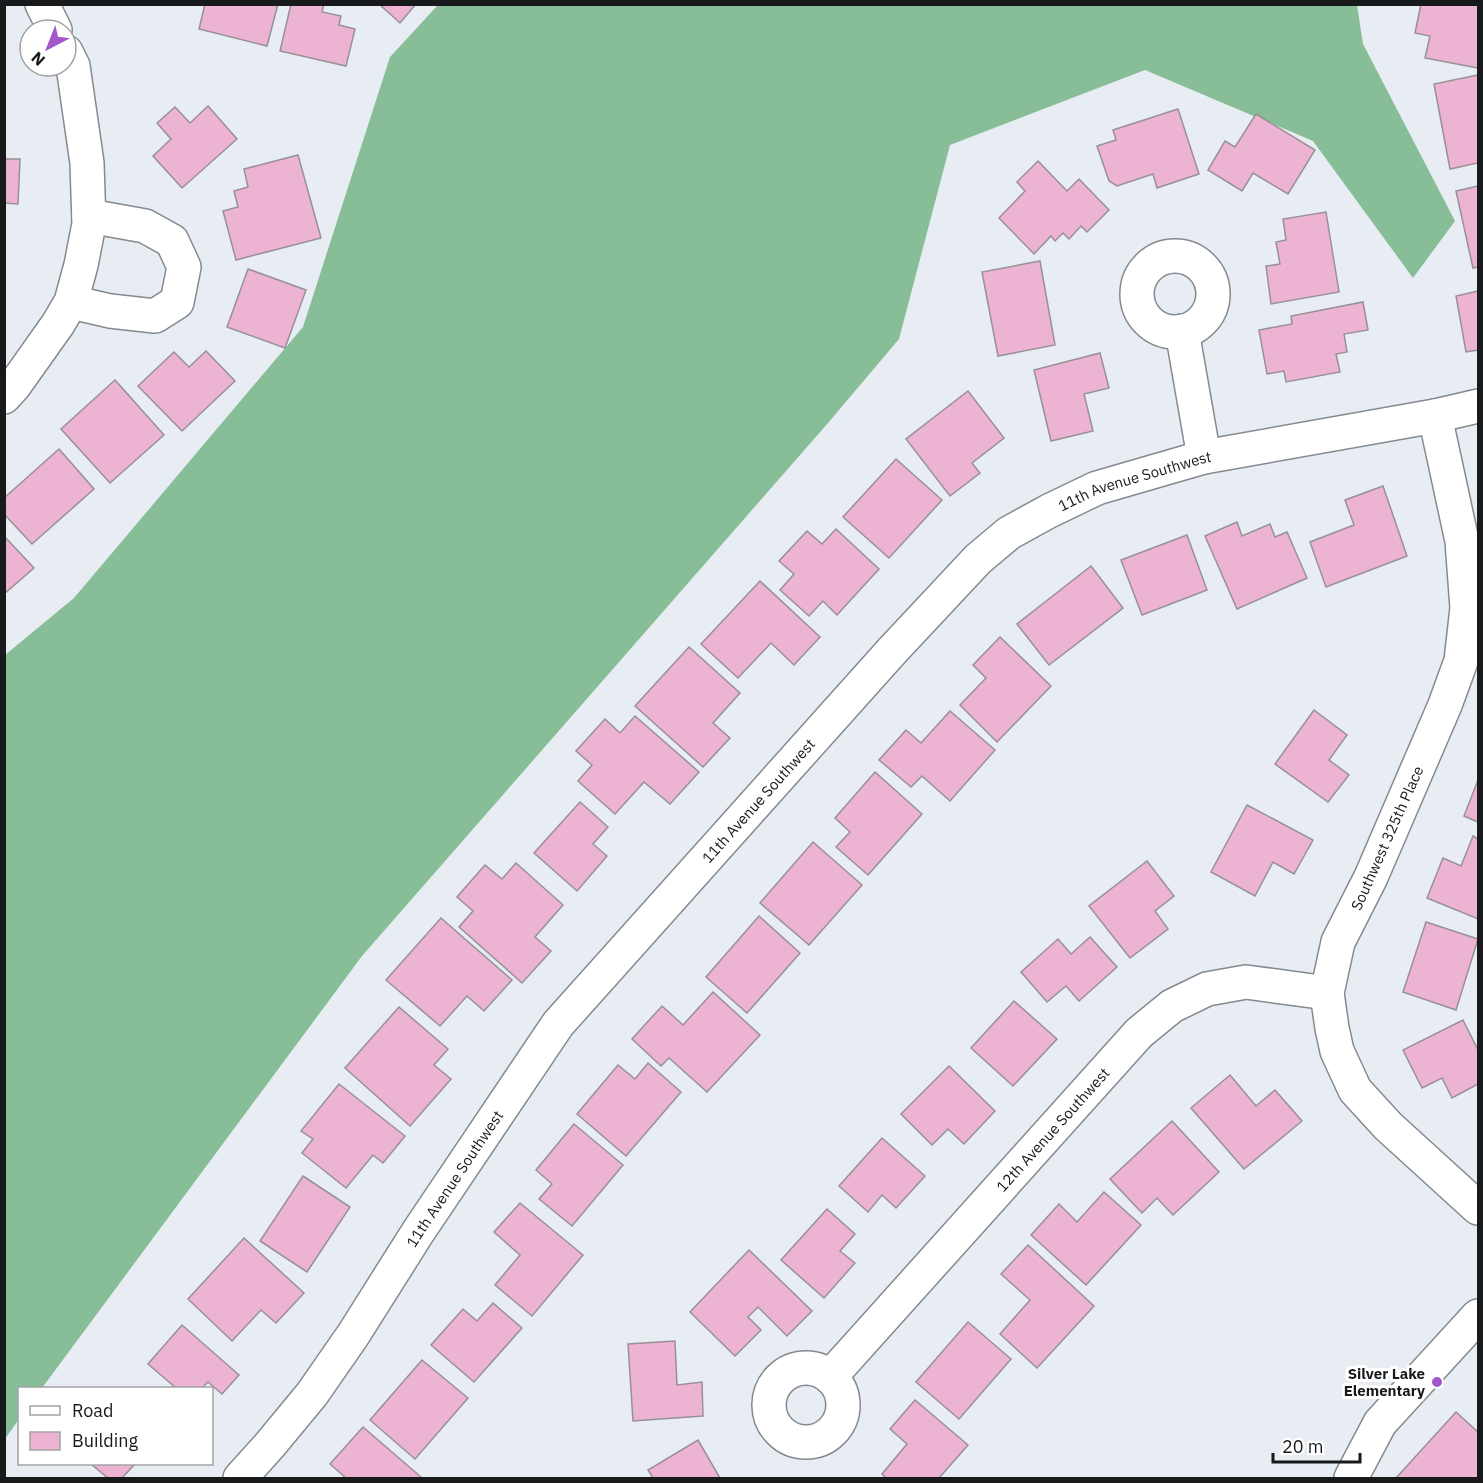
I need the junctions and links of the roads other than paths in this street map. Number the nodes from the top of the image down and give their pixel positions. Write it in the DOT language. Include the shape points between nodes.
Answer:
graph roads {
  1 [pos="42,4"];
  2 [pos="49,18"];
  3 [pos="75,78"];
  4 [pos="89,216"];
  5 [pos="71,302"];
  6 [pos="1182,331"];
  7 [pos="4,397"];
  8 [pos="1479,406"];
  9 [pos="1435,416"];
  10 [pos="1204,457"];
  11 [pos="1328,993"];
  12 [pos="1479,1208"];
  13 [pos="1479,1316"];
  14 [pos="830,1377"];
  15 [pos="240,1479"];
  16 [pos="1351,1479"];
  1 -- 2 [label="street"];
  3 -- 4 [label="street" via="87,164"];
  4 -- 5 [label="street"];
  4 -- 5 [label="street" via="145,226 172,242 184,267 177,302 155,316"];
  5 -- 7 [label="street"];
  6 -- 10 [label="street"];
  8 -- 9 [label="street, 11th Avenue Southwest"];
  9 -- 10 [label="street, 11th Avenue Southwest"];
  9 -- 11 [label="street, Southwest 325th Place" via="1462,541 1467,608 1461,661 1371,877 1338,942"];
  10 -- 15 [label="street, 11th Avenue Southwest" via="1097,488 1009,533 970,568 558,1024 312,1394"];
  11 -- 12 [label="street, Southwest 325th Place" via="1337,1051 1355,1090 1388,1126"];
  11 -- 14 [label="street, 12th Avenue Southwest" via="1246,982 1207,988 1172,1006 1139,1033"];
  13 -- 16 [label="street" via="1380,1423"];
}
